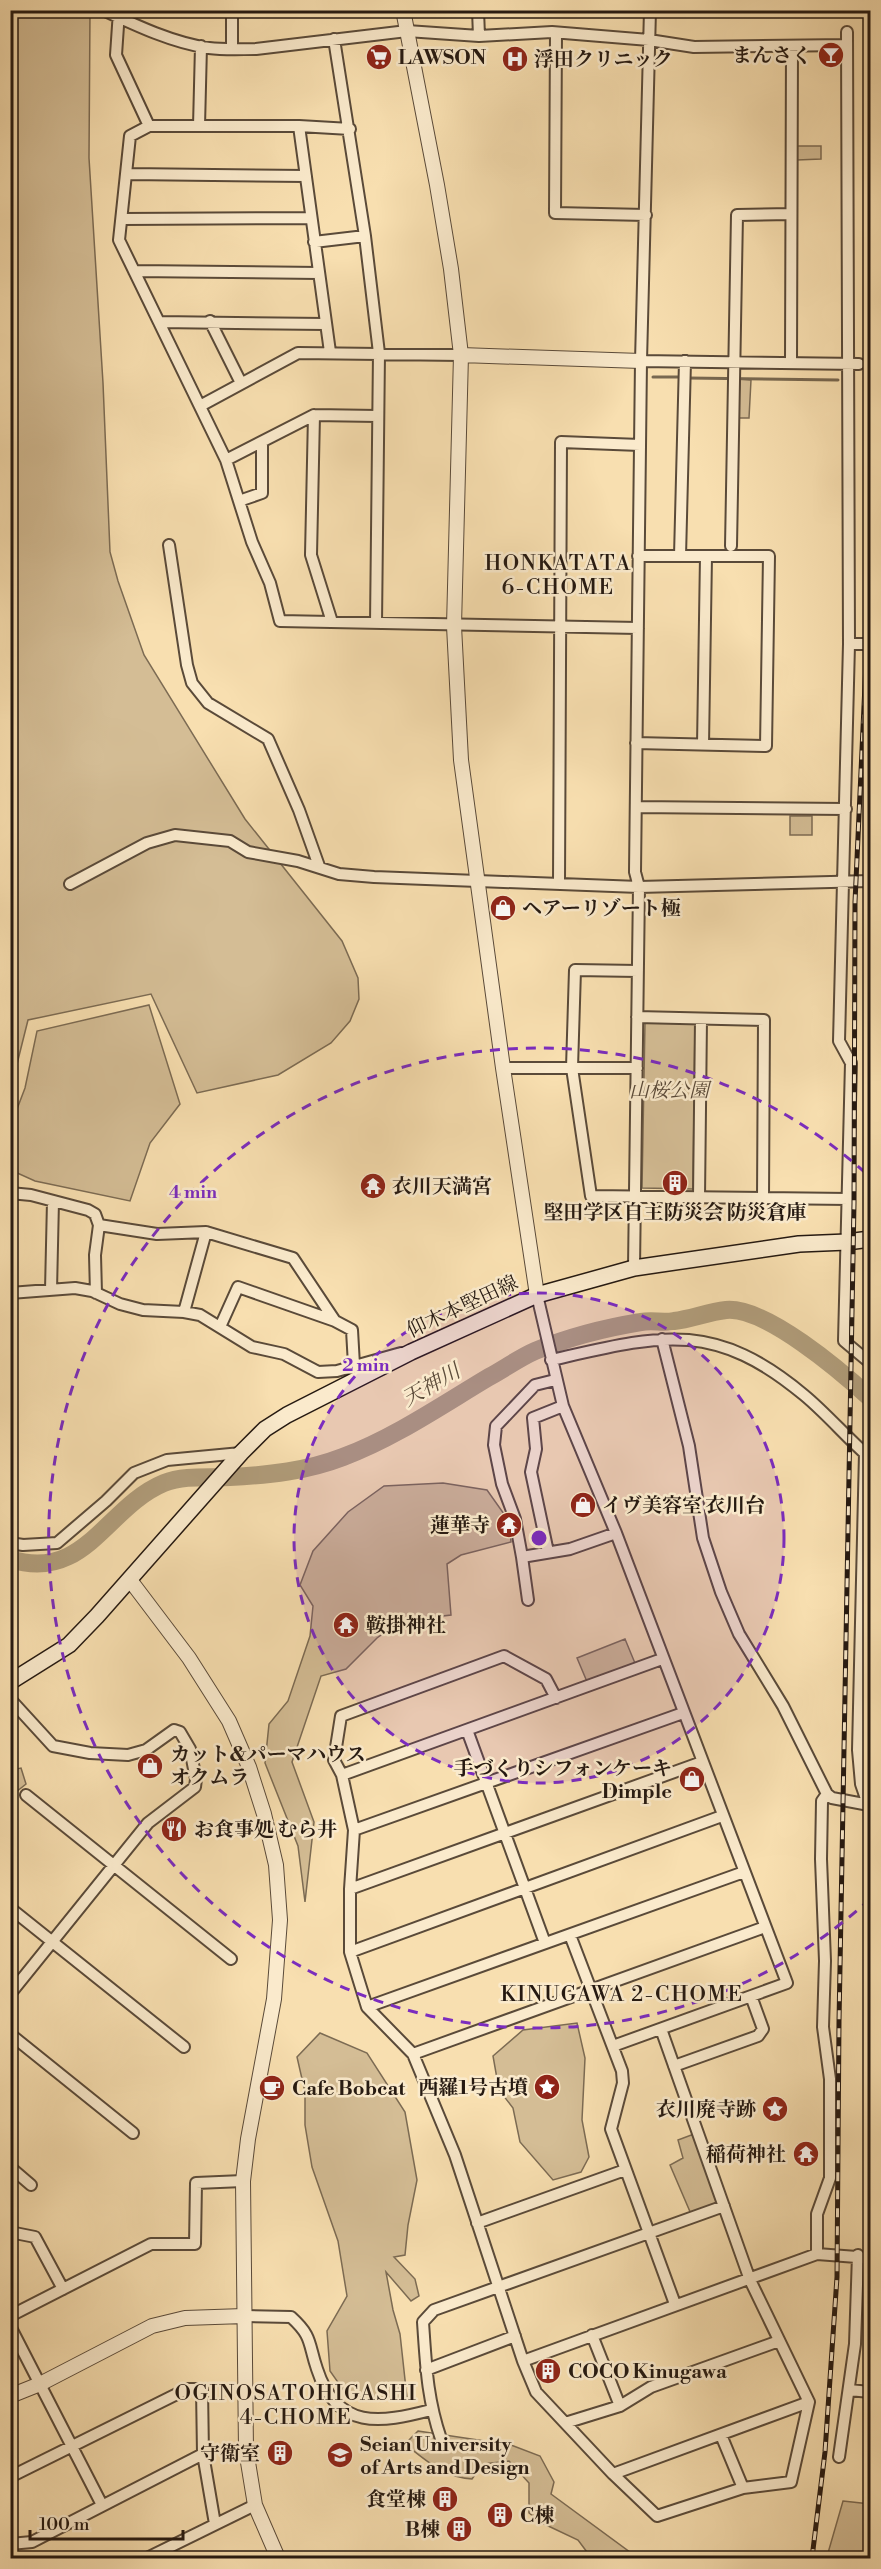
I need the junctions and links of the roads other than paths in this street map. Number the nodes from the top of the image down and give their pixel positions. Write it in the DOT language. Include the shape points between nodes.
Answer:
graph roads {
  1 [pos="103,10"];
  2 [pos="232,10"];
  3 [pos="403,10"];
  4 [pos="478,10"];
  5 [pos="650,10"];
  6 [pos="118,14"];
  7 [pos="407,30"];
  8 [pos="847,32"];
  9 [pos="556,33"];
  10 [pos="479,36"];
  11 [pos="334,39"];
  12 [pos="649,40"];
  13 [pos="847,45"];
  14 [pos="201,46"];
  15 [pos="792,46"];
  16 [pos="232,49"];
  17 [pos="149,126"];
  18 [pos="199,126"];
  19 [pos="299,126"];
  20 [pos="350,129"];
  21 [pos="128,174"];
  22 [pos="306,176"];
  23 [pos="790,214"];
  24 [pos="646,215"];
  25 [pos="311,218"];
  26 [pos="122,219"];
  27 [pos="365,236"];
  28 [pos="314,242"];
  29 [pos="134,271"];
  30 [pos="319,273"];
  31 [pos="210,321"];
  32 [pos="159,322"];
  33 [pos="326,324"];
  34 [pos="330,352"];
  35 [pos="379,353"];
  36 [pos="461,355"];
  37 [pos="641,361"];
  38 [pos="685,361"];
  39 [pos="733,362"];
  40 [pos="791,362"];
  41 [pos="853,363"];
  42 [pos="241,383"];
  43 [pos="200,406"];
  44 [pos="314,415"];
  45 [pos="377,416"];
  46 [pos="262,442"];
  47 [pos="640,445"];
  48 [pos="226,460"];
  49 [pos="239,501"];
  50 [pos="169,545"];
  51 [pos="731,546"];
  52 [pos="638,556"];
  53 [pos="680,556"];
  54 [pos="706,556"];
  55 [pos="332,622"];
  56 [pos="376,623"];
  57 [pos="454,626"];
  58 [pos="560,626"];
  59 [pos="638,628"];
  60 [pos="849,644"];
  61 [pos="870,644"];
  62 [pos="636,744"];
  63 [pos="703,745"];
  64 [pos="636,807"];
  65 [pos="846,809"];
  66 [pos="319,866"];
  67 [pos="870,881"];
  68 [pos="476,882"];
  69 [pos="844,882"];
  70 [pos="70,884"];
  71 [pos="559,884"];
  72 [pos="639,887"];
  73 [pos="638,971"];
  74 [pos="637,1017"];
  75 [pos="701,1019"];
  76 [pos="503,1068"];
  77 [pos="572,1068"];
  78 [pos="637,1068"];
  79 [pos="10,1193"];
  80 [pos="635,1197"];
  81 [pos="699,1197"];
  82 [pos="763,1198"];
  83 [pos="849,1199"];
  84 [pos="53,1201"];
  85 [pos="99,1225"];
  86 [pos="206,1232"];
  87 [pos="870,1239"];
  88 [pos="847,1242"];
  89 [pos="634,1269"];
  90 [pos="51,1290"];
  91 [pos="10,1293"];
  92 [pos="96,1293"];
  93 [pos="537,1294"];
  94 [pos="184,1312"];
  95 [pos="870,1319"];
  96 [pos="335,1321"];
  97 [pos="220,1327"];
  98 [pos="662,1339"];
  99 [pos="411,1352"];
  100 [pos="550,1355"];
  101 [pos="870,1363"];
  102 [pos="354,1365"];
  103 [pos="555,1380"];
  104 [pos="563,1406"];
  105 [pos="241,1453"];
  106 [pos="868,1455"];
  107 [pos="616,1533"];
  108 [pos="10,1543"];
  109 [pos="548,1552"];
  110 [pos="522,1557"];
  111 [pos="130,1580"];
  112 [pos="528,1600"];
  113 [pos="662,1659"];
  114 [pos="10,1682"];
  115 [pos="556,1698"];
  116 [pos="10,1699"];
  117 [pos="683,1713"];
  118 [pos="467,1730"];
  119 [pos="702,1762"];
  120 [pos="342,1775"];
  121 [pos="486,1783"];
  122 [pos="827,1794"];
  123 [pos="26,1795"];
  124 [pos="870,1805"];
  125 [pos="722,1816"];
  126 [pos="354,1830"];
  127 [pos="505,1833"];
  128 [pos="115,1864"];
  129 [pos="744,1872"];
  130 [pos="525,1888"];
  131 [pos="350,1889"];
  132 [pos="10,1908"];
  133 [pos="765,1927"];
  134 [pos="570,1935"];
  135 [pos="53,1942"];
  136 [pos="545,1943"];
  137 [pos="350,1952"];
  138 [pos="231,1959"];
  139 [pos="591,1990"];
  140 [pos="10,1994"];
  141 [pos="751,1996"];
  142 [pos="367,2007"];
  143 [pos="661,2029"];
  144 [pos="10,2034"];
  145 [pos="613,2046"];
  146 [pos="184,2047"];
  147 [pos="413,2054"];
  148 [pos="674,2066"];
  149 [pos="133,2133"];
  150 [pos="10,2167"];
  151 [pos="625,2170"];
  152 [pos="243,2181"];
  153 [pos="31,2185"];
  154 [pos="724,2206"];
  155 [pos="477,2223"];
  156 [pos="10,2232"];
  157 [pos="649,2234"];
  158 [pos="817,2254"];
  159 [pos="858,2255"];
  160 [pos="870,2258"];
  161 [pos="750,2280"];
  162 [pos="499,2288"];
  163 [pos="63,2289"];
  164 [pos="675,2304"];
  165 [pos="10,2316"];
  166 [pos="244,2316"];
  167 [pos="10,2326"];
  168 [pos="591,2335"];
  169 [pos="515,2336"];
  170 [pos="779,2341"];
  171 [pos="523,2361"];
  172 [pos="426,2370"];
  173 [pos="40,2384"];
  174 [pos="849,2390"];
  175 [pos="870,2392"];
  176 [pos="10,2396"];
  177 [pos="809,2402"];
  178 [pos="620,2406"];
  179 [pos="431,2410"];
  180 [pos="565,2423"];
  181 [pos="721,2434"];
  182 [pos="441,2439"];
  183 [pos="72,2446"];
  184 [pos="203,2454"];
  185 [pos="839,2457"];
  186 [pos="613,2474"];
  187 [pos="10,2477"];
  188 [pos="743,2488"];
  189 [pos="102,2505"];
  190 [pos="255,2505"];
  191 [pos="215,2524"];
  192 [pos="10,2544"];
  193 [pos="147,2559"];
  194 [pos="278,2559"];
  1 -- 6 [label="street"];
  2 -- 16 [label="street"];
  3 -- 7 [label="street"];
  4 -- 10 [label="street"];
  5 -- 12 [label="street"];
  6 -- 14 [label="street"];
  6 -- 17 [label="street" via="116,55"];
  7 -- 10 [label="street"];
  7 -- 11 [label="street"];
  7 -- 36 [label="street" via="439,195"];
  8 -- 13 [label="street"];
  9 -- 10 [label="street"];
  9 -- 12 [label="street"];
  9 -- 24 [label="street" via="555,213"];
  11 -- 16 [label="street"];
  11 -- 20 [label="street"];
  12 -- 15 [label="street" via="694,47"];
  12 -- 24 [label="street"];
  13 -- 15 [label="street"];
  13 -- 41 [label="street"];
  14 -- 16 [label="street"];
  14 -- 18 [label="street"];
  15 -- 23 [label="street"];
  17 -- 18 [label="street"];
  17 -- 21 [label="street" via="130,136"];
  18 -- 19 [label="street"];
  19 -- 20 [label="street"];
  19 -- 22 [label="street"];
  20 -- 27 [label="street"];
  21 -- 22 [label="street"];
  21 -- 26 [label="street"];
  22 -- 25 [label="street"];
  23 -- 39 [label="street" via="737,215"];
  23 -- 40 [label="street"];
  24 -- 37 [label="street"];
  25 -- 26 [label="street"];
  25 -- 28 [label="street"];
  26 -- 29 [label="street" via="119,240"];
  27 -- 28 [label="street"];
  27 -- 35 [label="street"];
  28 -- 30 [label="street"];
  29 -- 30 [label="street"];
  29 -- 32 [label="street"];
  30 -- 33 [label="street"];
  31 -- 32 [label="street"];
  31 -- 33 [label="street"];
  31 -- 42 [label="street"];
  32 -- 43 [label="street"];
  33 -- 34 [label="street"];
  34 -- 35 [label="street"];
  34 -- 42 [label="street" via="298,353"];
  35 -- 36 [label="street"];
  35 -- 45 [label="street"];
  36 -- 37 [label="street"];
  36 -- 57 [label="street"];
  37 -- 38 [label="street"];
  37 -- 47 [label="street"];
  38 -- 39 [label="street"];
  38 -- 53 [label="street"];
  39 -- 40 [label="street"];
  39 -- 51 [label="street"];
  40 -- 41 [label="street"];
  41 -- 60 [label="street"];
  42 -- 43 [label="street"];
  43 -- 48 [label="street"];
  44 -- 45 [label="street"];
  44 -- 46 [label="street"];
  44 -- 55 [label="street" via="311,555"];
  45 -- 56 [label="street"];
  46 -- 48 [label="street"];
  46 -- 49 [label="street" via="262,493"];
  47 -- 52 [label="street"];
  47 -- 58 [label="street" via="561,442"];
  48 -- 49 [label="street"];
  49 -- 55 [label="street" via="280,621"];
  50 -- 66 [label="street" via="192,683 207,703 268,739"];
  52 -- 53 [label="street"];
  52 -- 59 [label="street"];
  53 -- 54 [label="street"];
  54 -- 63 [label="street"];
  54 -- 63 [label="street" via="770,556 766,746"];
  55 -- 56 [label="street"];
  56 -- 57 [label="street"];
  57 -- 58 [label="street"];
  57 -- 68 [label="street" via="461,760"];
  58 -- 59 [label="street"];
  58 -- 71 [label="street"];
  59 -- 62 [label="street"];
  60 -- 61 [label="street"];
  60 -- 65 [label="street"];
  62 -- 63 [label="street"];
  62 -- 64 [label="street"];
  64 -- 65 [label="street"];
  64 -- 72 [label="street" via="635,872"];
  65 -- 69 [label="street"];
  66 -- 68 [label="street" via="339,874"];
  66 -- 70 [label="street" via="248,852 230,841 176,835 147,843"];
  67 -- 69 [label="street"];
  68 -- 71 [label="street"];
  68 -- 76 [label="street"];
  69 -- 72 [label="street"];
  69 -- 83 [label="street" via="839,1041 851,1063"];
  71 -- 72 [label="street"];
  72 -- 73 [label="street"];
  73 -- 74 [label="street"];
  73 -- 77 [label="street" via="575,970"];
  74 -- 75 [label="street"];
  74 -- 78 [label="street"];
  75 -- 81 [label="street"];
  75 -- 82 [label="street" via="764,1020"];
  76 -- 77 [label="street"];
  76 -- 93 [label="street"];
  77 -- 78 [label="street"];
  77 -- 80 [label="street" via="591,1196"];
  78 -- 80 [label="street"];
  79 -- 84 [label="street"];
  80 -- 81 [label="street"];
  80 -- 89 [label="street"];
  81 -- 82 [label="street"];
  82 -- 83 [label="street"];
  83 -- 88 [label="street"];
  84 -- 85 [label="street" via="88,1210"];
  84 -- 90 [label="street"];
  85 -- 86 [label="street" via="157,1234"];
  85 -- 92 [label="street"];
  86 -- 94 [label="street"];
  86 -- 96 [label="street" via="293,1258"];
  87 -- 88 [label="main road, 仰木本堅田線"];
  88 -- 89 [label="main road, 仰木本堅田線" via="799,1244"];
  88 -- 101 [label="street" via="844,1341"];
  89 -- 93 [label="main road, 仰木本堅田線"];
  90 -- 91 [label="street"];
  90 -- 92 [label="street" via="75,1288"];
  92 -- 94 [label="street" via="143,1310"];
  93 -- 99 [label="main road, 仰木本堅田線"];
  93 -- 100 [label="street"];
  94 -- 97 [label="street"];
  95 -- 101 [label="street"];
  96 -- 97 [label="street" via="238,1287"];
  96 -- 102 [label="street" via="351,1330"];
  97 -- 102 [label="street" via="252,1347 284,1354 318,1372"];
  98 -- 100 [label="street"];
  98 -- 106 [label="street" via="708,1342 755,1361 802,1394"];
  98 -- 122 [label="street" via="689,1446 704,1538 721,1592"];
  99 -- 102 [label="street"];
  99 -- 105 [label="main road, 仰木本堅田線" via="287,1415 265,1429"];
  100 -- 103 [label="street"];
  103 -- 104 [label="street"];
  103 -- 110 [label="street" via="535,1385 495,1426 496,1455"];
  104 -- 107 [label="street"];
  104 -- 109 [label="street" via="534,1418 536,1449 531,1472"];
  105 -- 108 [label="street" via="167,1460 134,1473 57,1543"];
  105 -- 111 [label="main road, 仰木本堅田線"];
  106 -- 124 [label="street" via="858,1750 861,1784"];
  107 -- 109 [label="street" via="570,1549"];
  107 -- 113 [label="street"];
  109 -- 110 [label="street"];
  110 -- 112 [label="street"];
  111 -- 114 [label="main road, 仰木本堅田線" via="69,1645"];
  111 -- 152 [label="street" via="189,1658 229,1721 249,1767 276,1864 280,1920 274,1999"];
  113 -- 115 [label="street"];
  113 -- 117 [label="street"];
  115 -- 118 [label="street"];
  115 -- 120 [label="street" via="546,1679 504,1656 341,1716 333,1760"];
  116 -- 128 [label="street" via="53,1746 128,1755 146,1750 174,1730 185,1738 195,1787 148,1823"];
  117 -- 119 [label="street"];
  117 -- 121 [label="street"];
  118 -- 120 [label="street"];
  118 -- 121 [label="street"];
  119 -- 125 [label="street"];
  119 -- 127 [label="street"];
  120 -- 126 [label="street"];
  121 -- 126 [label="street"];
  121 -- 127 [label="street"];
  122 -- 124 [label="street"];
  122 -- 158 [label="street" via="822,1801 821,1859 830,2178 817,2214"];
  123 -- 128 [label="street"];
  125 -- 129 [label="street"];
  125 -- 130 [label="street"];
  126 -- 131 [label="street"];
  127 -- 130 [label="street"];
  127 -- 131 [label="street"];
  128 -- 135 [label="street"];
  128 -- 138 [label="street"];
  129 -- 133 [label="street"];
  129 -- 134 [label="street"];
  130 -- 136 [label="street"];
  130 -- 137 [label="street"];
  131 -- 137 [label="street"];
  132 -- 135 [label="street"];
  133 -- 139 [label="street"];
  133 -- 141 [label="street" via="787,1983"];
  134 -- 136 [label="street"];
  134 -- 139 [label="street"];
  135 -- 140 [label="street"];
  135 -- 146 [label="street"];
  136 -- 142 [label="street"];
  137 -- 142 [label="street"];
  139 -- 145 [label="street"];
  139 -- 147 [label="street"];
  141 -- 143 [label="street"];
  141 -- 148 [label="street" via="763,2029 758,2036"];
  142 -- 147 [label="street"];
  143 -- 145 [label="street"];
  143 -- 148 [label="street"];
  144 -- 149 [label="street"];
  145 -- 151 [label="street" via="623,2083 611,2129"];
  147 -- 155 [label="street" via="455,2155"];
  148 -- 154 [label="street"];
  150 -- 153 [label="street"];
  151 -- 155 [label="street"];
  151 -- 157 [label="street"];
  152 -- 163 [label="street" via="196,2183 195,2244 152,2244"];
  152 -- 166 [label="street"];
  154 -- 157 [label="street"];
  154 -- 161 [label="street"];
  155 -- 162 [label="street"];
  156 -- 163 [label="street" via="35,2237"];
  157 -- 162 [label="street"];
  157 -- 164 [label="street"];
  158 -- 159 [label="street"];
  158 -- 161 [label="street"];
  159 -- 160 [label="street"];
  159 -- 174 [label="street"];
  161 -- 164 [label="street"];
  161 -- 170 [label="street"];
  162 -- 169 [label="street"];
  162 -- 172 [label="street" via="434,2310 423,2322"];
  163 -- 165 [label="street"];
  164 -- 168 [label="street"];
  166 -- 173 [label="street" via="185,2318 152,2326"];
  166 -- 179 [label="street" via="291,2317 305,2330 312,2345 324,2388 350,2413 371,2420"];
  166 -- 190 [label="street" via="246,2450"];
  167 -- 173 [label="street"];
  168 -- 171 [label="street"];
  168 -- 178 [label="street"];
  169 -- 171 [label="street"];
  169 -- 172 [label="street"];
  170 -- 177 [label="street"];
  170 -- 178 [label="street" via="651,2387"];
  171 -- 180 [label="street" via="536,2392"];
  172 -- 179 [label="street"];
  173 -- 176 [label="street"];
  173 -- 183 [label="street"];
  174 -- 175 [label="street"];
  174 -- 185 [label="street"];
  177 -- 181 [label="street"];
  177 -- 188 [label="street" via="791,2482"];
  178 -- 180 [label="street"];
  179 -- 182 [label="street"];
  180 -- 186 [label="street"];
  181 -- 186 [label="street"];
  181 -- 188 [label="street"];
  183 -- 184 [label="street" via="187,2389 202,2389"];
  183 -- 187 [label="street"];
  183 -- 189 [label="street"];
  184 -- 189 [label="street"];
  184 -- 191 [label="street"];
  186 -- 188 [label="street" via="657,2516"];
  189 -- 192 [label="street" via="32,2542"];
  190 -- 191 [label="street"];
  190 -- 194 [label="street"];
  191 -- 193 [label="street"];
}
